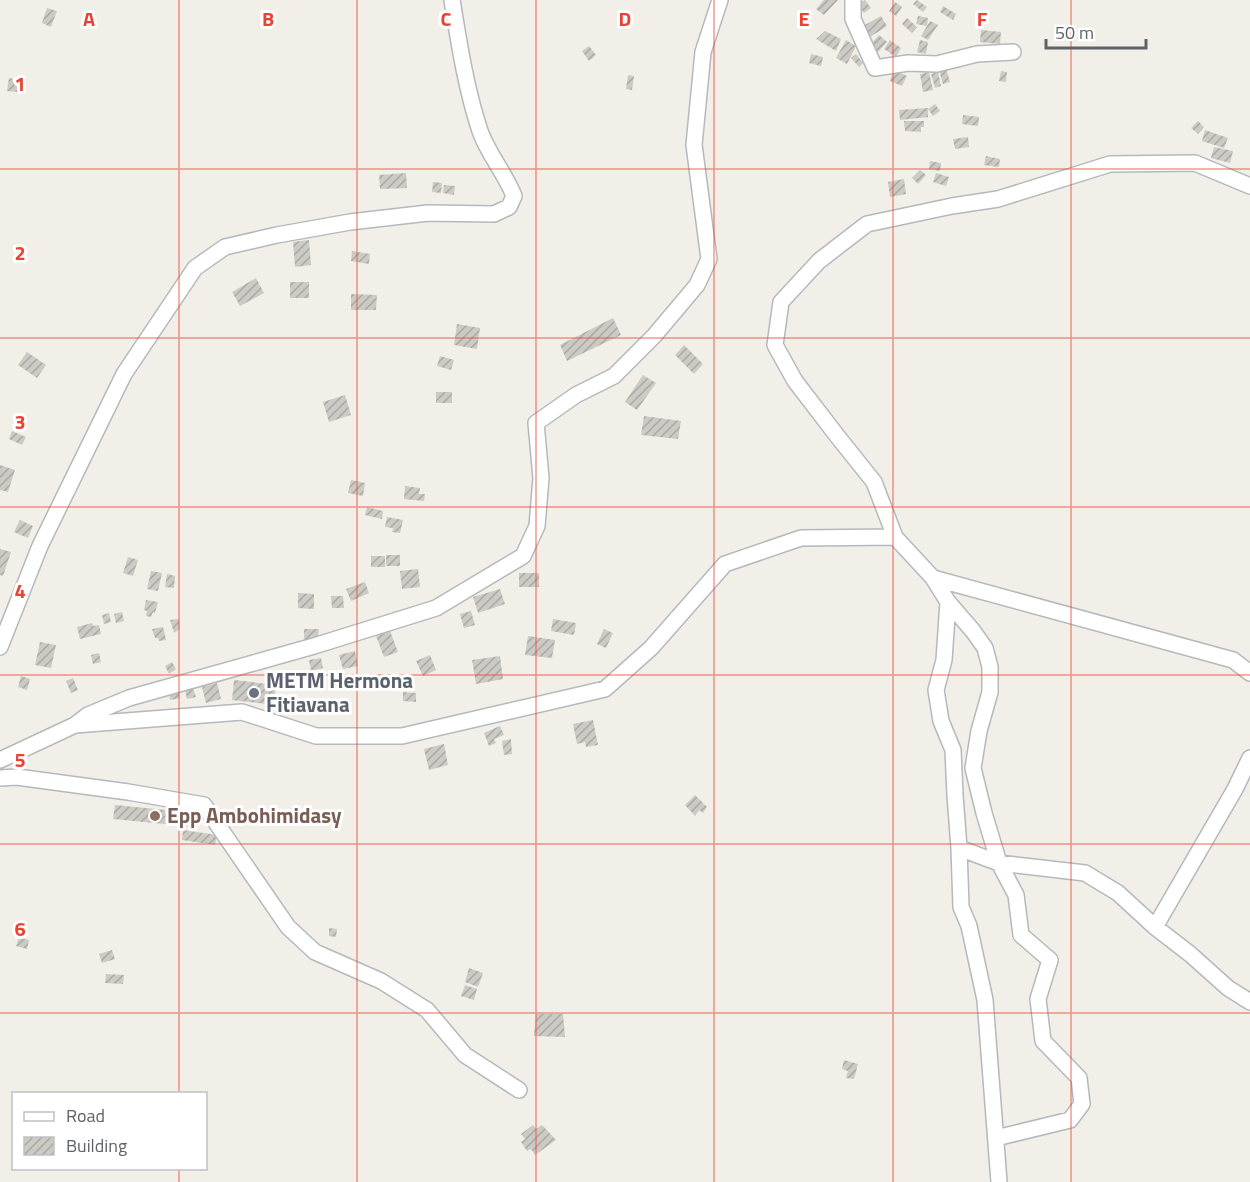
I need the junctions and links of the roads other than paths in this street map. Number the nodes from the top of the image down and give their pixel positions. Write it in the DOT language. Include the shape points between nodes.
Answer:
graph roads {
  1 [pos="452,0"];
  2 [pos="720,0"];
  3 [pos="853,0"];
  4 [pos="1013,52"];
  5 [pos="1250,186"];
  6 [pos="895,537"];
  7 [pos="933,578"];
  8 [pos="948,602"];
  9 [pos="0,647"];
  10 [pos="1250,673"];
  11 [pos="75,725"];
  12 [pos="1250,758"];
  13 [pos="0,760"];
  14 [pos="0,778"];
  15 [pos="959,848"];
  16 [pos="999,863"];
  17 [pos="1155,927"];
  18 [pos="1250,1002"];
  19 [pos="519,1090"];
  20 [pos="996,1138"];
  21 [pos="999,1182"];
  1 -- 9 [label="street" via="481,133 514,196 509,207 494,214 428,213 277,235 225,247 195,268 124,374 40,546"];
  2 -- 11 [label="street" via="703,52 694,146 709,259 697,285 614,376 576,394 536,423 542,478 537,526 523,556 436,608 129,698 88,715"];
  3 -- 4 [label="street" via="853,19 875,68 937,64 977,54"];
  5 -- 6 [label="street" via="1195,163 1110,164 998,199 867,224 819,261 782,302 775,345 795,381 874,482"];
  6 -- 7 [label="street"];
  6 -- 11 [label="street" via="801,538 725,564 651,648 605,689 424,731 402,736 316,736 242,711"];
  7 -- 8 [label="street"];
  7 -- 10 [label="street" via="1233,660"];
  8 -- 15 [label="street" via="944,660 936,690 941,720 953,750"];
  8 -- 16 [label="street" via="985,648 990,667 990,692 978,731 973,768"];
  11 -- 13 [label="street"];
  12 -- 17 [label="street"];
  14 -- 19 [label="street" via="17,777 204,805 288,927 315,952 381,981 427,1010 465,1055"];
  15 -- 16 [label="street"];
  15 -- 20 [label="street" via="961,907 985,1000"];
  16 -- 17 [label="street" via="1085,873 1118,893"];
  16 -- 20 [label="street" via="1016,895 1021,935 1050,960 1038,999 1043,1041 1079,1078 1082,1104 1071,1120"];
  17 -- 18 [label="street"];
  20 -- 21 [label="street"];
}
